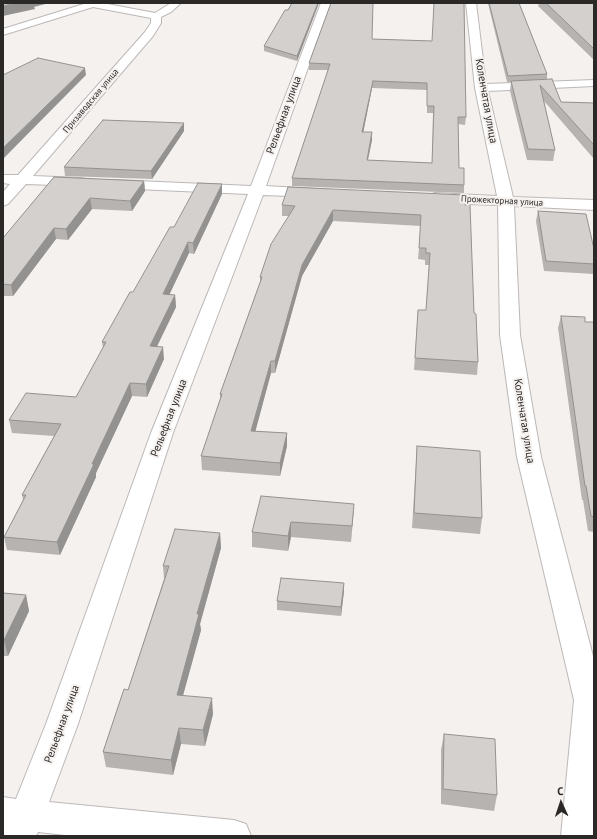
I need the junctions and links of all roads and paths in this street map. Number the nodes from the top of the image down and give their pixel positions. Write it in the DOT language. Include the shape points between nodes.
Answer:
graph roads {
  1 [pos="176,3"];
  2 [pos="326,3"];
  3 [pos="471,3"];
  4 [pos="156,16"];
  5 [pos="3,32"];
  6 [pos="594,83"];
  7 [pos="481,88"];
  8 [pos="3,179"];
  9 [pos="23,180"];
  10 [pos="257,190"];
  11 [pos="335,194"];
  12 [pos="420,198"];
  13 [pos="3,201"];
  14 [pos="506,202"];
  15 [pos="594,205"];
  16 [pos="17,822"];
  17 [pos="234,836"];
  18 [pos="578,836"];
  1 -- 4 [label="street"];
  2 -- 10 [label="street, Рельефная улица"];
  3 -- 7 [label="street, Коленчатая улица"];
  4 -- 5 [label="street" via="93,4"];
  4 -- 9 [label="street, Призаводская улица" via="156,22 149,34"];
  6 -- 7 [label="street"];
  7 -- 14 [label="street, Коленчатая улица"];
  8 -- 9 [label="street"];
  9 -- 10 [label="street"];
  9 -- 13 [label="street, Призаводская улица"];
  10 -- 11 [label="street"];
  10 -- 16 [label="street, Рельефная улица" via="162,433 62,724"];
  12 -- 14 [label="street, Прожекторная улица"];
  14 -- 15 [label="street, Прожекторная улица"];
  14 -- 18 [label="street, Коленчатая улица" via="510,335 529,457 589,700"];
  16 -- 17 [label="street"];
}
